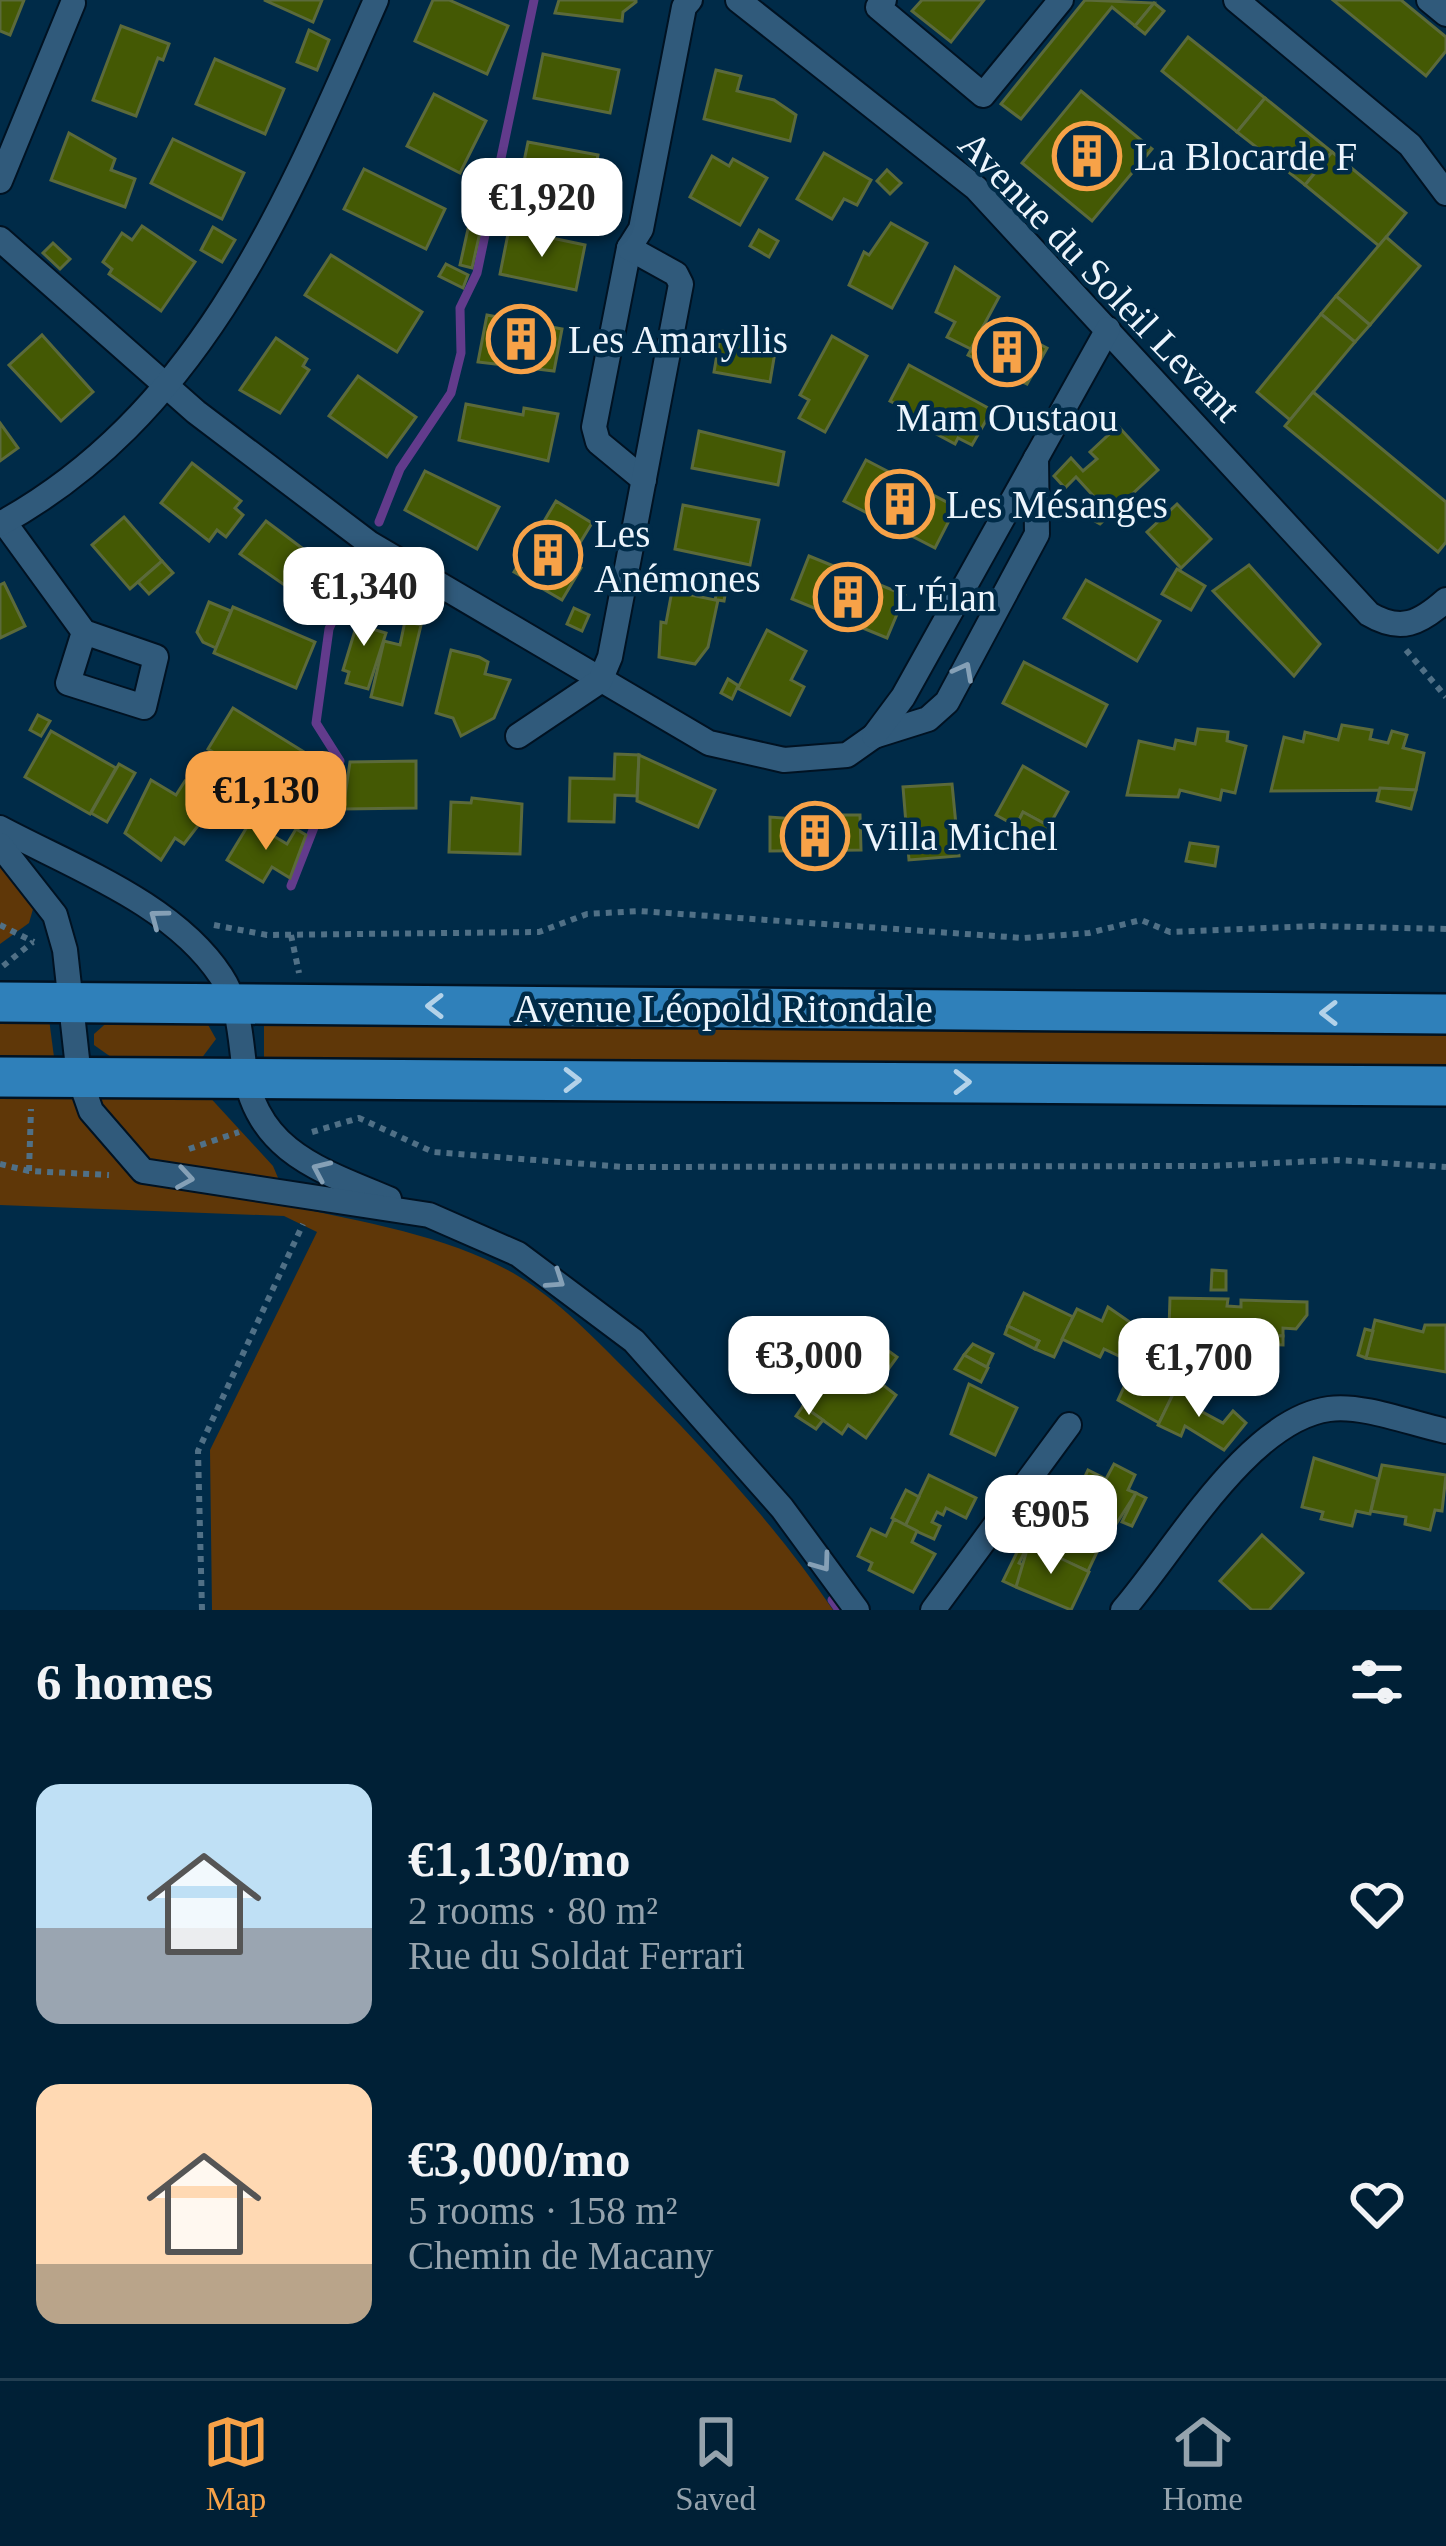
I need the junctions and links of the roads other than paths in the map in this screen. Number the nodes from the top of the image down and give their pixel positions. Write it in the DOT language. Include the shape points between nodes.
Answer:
graph roads {
  1 [pos="376,0"];
  2 [pos="691,0"];
  3 [pos="738,0"];
  4 [pos="884,0"];
  5 [pos="1061,0"];
  6 [pos="1236,0"];
  7 [pos="1430,0"];
  8 [pos="74,3"];
  9 [pos="1446,14"];
  10 [pos="0,181"];
  11 [pos="1446,193"];
  12 [pos="0,239"];
  13 [pos="629,248"];
  14 [pos="1108,329"];
  15 [pos="167,388"];
  16 [pos="1036,458"];
  17 [pos="644,480"];
  18 [pos="2,523"];
  19 [pos="1446,600"];
  20 [pos="84,632"];
  21 [pos="600,681"];
  22 [pos="518,736"];
  23 [pos="874,736"];
  24 [pos="0,828"];
  25 [pos="0,845"];
  26 [pos="0,1001"];
  27 [pos="67,1001"];
  28 [pos="235,1004"];
  29 [pos="1446,1014"];
  30 [pos="79,1076"];
  31 [pos="245,1076"];
  32 [pos="0,1077"];
  33 [pos="1446,1086"];
  34 [pos="428,1215"];
  35 [pos="1069,1425"];
  36 [pos="1446,1431"];
  37 [pos="1127,1609"];
  38 [pos="857,1610"];
  39 [pos="933,1610"];
  1 -- 15 [label="street" via="284,208"];
  2 -- 13 [label="street" via="641,229"];
  3 -- 14 [label="street, Avenue du Soleil Levant" via="976,188"];
  4 -- 5 [label="street" via="878,7 983,95"];
  6 -- 11 [label="street" via="1410,145"];
  7 -- 9 [label="street"];
  8 -- 10 [label="street"];
  12 -- 15 [label="street"];
  13 -- 17 [label="street" via="594,428 598,442"];
  13 -- 17 [label="street" via="681,284"];
  14 -- 16 [label="street"];
  14 -- 19 [label="street, Avenue du Soleil Levant" via="1369,614 1388,626 1410,626"];
  15 -- 18 [label="street" via="110,445"];
  15 -- 21 [label="street" via="368,543"];
  16 -- 23 [label="street"];
  23 -- 16 [label="street, one-way" via="928,719 947,702 1037,534"];
  17 -- 21 [label="street"];
  18 -- 20 [label="street"];
  21 -- 22 [label="street"];
  21 -- 23 [label="street" via="709,743 784,760 847,755"];
  28 -- 24 [label="street, one-way" via="193,944 152,912"];
  25 -- 27 [label="street" via="55,915"];
  26 -- 27 [label="highway, Avenue Léopold Ritondale"];
  27 -- 28 [label="highway, Avenue Léopold Ritondale"];
  27 -- 30 [label="street"];
  29 -- 28 [label="highway, Avenue Léopold Ritondale, one-way"];
  28 -- 31 [label="street"];
  30 -- 31 [label="highway, Avenue Léopold Ritondale"];
  30 -- 32 [label="highway, Avenue Léopold Ritondale"];
  30 -- 34 [label="street, one-way" via="91,1111 143,1172"];
  31 -- 33 [label="highway, Avenue Léopold Ritondale, one-way"];
  34 -- 31 [label="street, one-way" via="282,1148 256,1114"];
  34 -- 38 [label="street, one-way" via="518,1254 634,1341 769,1493"];
  35 -- 39 [label="street"];
  36 -- 37 [label="street" via="1334,1408 1294,1417 1261,1441"];
}
